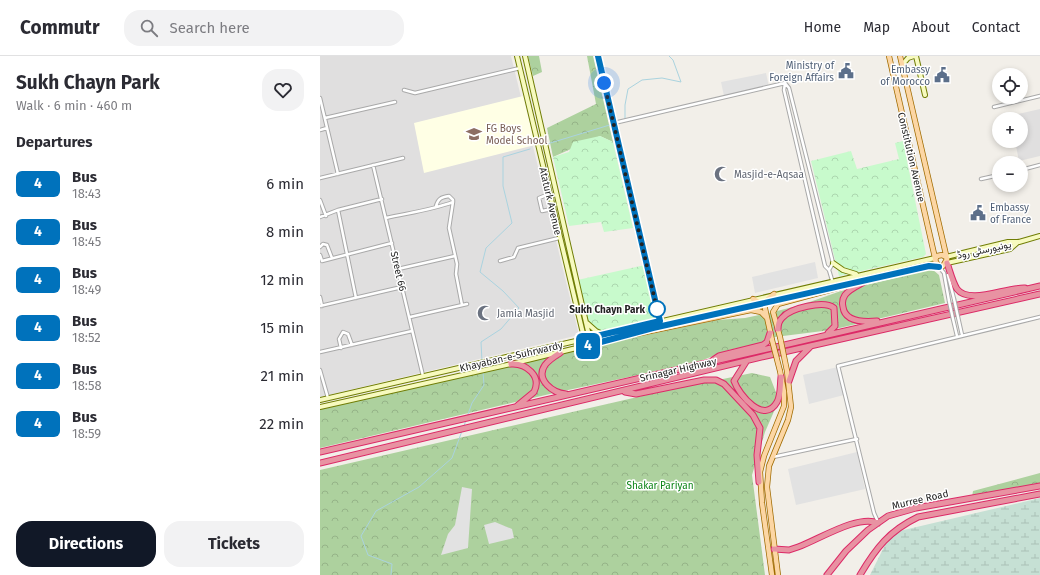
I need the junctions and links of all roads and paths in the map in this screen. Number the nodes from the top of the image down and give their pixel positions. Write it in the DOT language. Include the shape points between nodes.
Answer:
graph roads {
  1 [pos="517,56"];
  2 [pos="525,56"];
  3 [pos="598,56"];
  4 [pos="889,56"];
  5 [pos="900,56"];
  6 [pos="915,56"];
  7 [pos="902,65"];
  8 [pos="520,68"];
  9 [pos="530,81"];
  10 [pos="524,83"];
  11 [pos="785,83"];
  12 [pos="404,90"];
  13 [pos="925,95"];
  14 [pos="1040,96"];
  15 [pos="320,98"];
  16 [pos="395,102"];
  17 [pos="994,107"];
  18 [pos="325,118"];
  19 [pos="614,123"];
  20 [pos="327,128"];
  21 [pos="320,130"];
  22 [pos="805,155"];
  23 [pos="800,157"];
  24 [pos="403,158"];
  25 [pos="808,163"];
  26 [pos="802,164"];
  27 [pos="373,165"];
  28 [pos="1040,165"];
  29 [pos="1028,168"];
  30 [pos="338,174"];
  31 [pos="992,177"];
  32 [pos="320,178"];
  33 [pos="981,179"];
  34 [pos="549,194"];
  35 [pos="382,199"];
  36 [pos="320,200"];
  37 [pos="453,202"];
  38 [pos="436,206"];
  39 [pos="552,209"];
  40 [pos="338,210"];
  41 [pos="326,216"];
  42 [pos="320,217"];
  43 [pos="386,218"];
  44 [pos="1040,236"];
  45 [pos="559,238"];
  46 [pos="1018,242"];
  47 [pos="392,243"];
  48 [pos="320,247"];
  49 [pos="347,254"];
  50 [pos="320,255"];
  51 [pos="455,256"];
  52 [pos="332,258"];
  53 [pos="935,258"];
  54 [pos="500,261"];
  55 [pos="917,261"];
  56 [pos="946,262"];
  57 [pos="833,263"];
  58 [pos="939,267"];
  59 [pos="919,268"];
  60 [pos="398,269"];
  61 [pos="829,270"];
  62 [pos="857,275"];
  63 [pos="869,279"];
  64 [pos="832,280"];
  65 [pos="863,281"];
  66 [pos="1040,286"];
  67 [pos="402,287"];
  68 [pos="1031,288"];
  69 [pos="774,294"];
  70 [pos="1040,294"];
  71 [pos="320,297"];
  72 [pos="356,298"];
  73 [pos="753,299"];
  74 [pos="467,304"];
  75 [pos="462,305"];
  76 [pos="321,306"];
  77 [pos="750,306"];
  78 [pos="756,310"];
  79 [pos="410,317"];
  80 [pos="1040,317"];
  81 [pos="766,318"];
  82 [pos="586,321"];
  83 [pos="660,321"];
  84 [pos="889,321"];
  85 [pos="778,329"];
  86 [pos="412,331"];
  87 [pos="770,333"];
  88 [pos="604,334"];
  89 [pos="636,334"];
  90 [pos="825,335"];
  91 [pos="962,335"];
  92 [pos="957,336"];
  93 [pos="590,338"];
  94 [pos="584,339"];
  95 [pos="352,345"];
  96 [pos="592,345"];
  97 [pos="586,346"];
  98 [pos="812,346"];
  99 [pos="341,348"];
  100 [pos="320,352"];
  101 [pos="560,353"];
  102 [pos="746,362"];
  103 [pos="706,363"];
  104 [pos="511,364"];
  105 [pos="466,367"];
  106 [pos="320,370"];
  107 [pos="465,374"];
  108 [pos="781,374"];
  109 [pos="423,376"];
  110 [pos="789,381"];
  111 [pos="622,391"];
  112 [pos="571,394"];
  113 [pos="328,398"];
  114 [pos="320,400"];
  115 [pos="320,407"];
  116 [pos="515,408"];
  117 [pos="437,426"];
  118 [pos="445,433"];
  119 [pos="857,439"];
  120 [pos="320,453"];
  121 [pos="772,458"];
  122 [pos="320,461"];
  123 [pos="759,482"];
  124 [pos="1040,486"];
  125 [pos="1040,494"];
  126 [pos="968,498"];
  127 [pos="970,506"];
  128 [pos="878,523"];
  129 [pos="774,549"];
  130 [pos="772,575"];
  131 [pos="778,575"];
  132 [pos="827,575"];
  133 [pos="860,575"];
  1 -- 8 [label="main road, Ataturk Avenue"];
  2 -- 9 [label="main road, Ataturk Avenue"];
  3 -- 19 [label="main road"];
  4 -- 53 [label="main road, Constitution Avenue"];
  5 -- 7 [label="main road, Constitution Avenue"];
  6 -- 7 [label="main road" via="908,58"];
  6 -- 13 [label="main road"];
  7 -- 56 [label="main road, Constitution Avenue"];
  8 -- 10 [label="main road, Ataturk Avenue"];
  8 -- 12 [label="street" via="415,92"];
  9 -- 10 [label="main road"];
  9 -- 82 [label="main road, Ataturk Avenue"];
  10 -- 34 [label="main road, Ataturk Avenue"];
  11 -- 19 [label="street"];
  11 -- 22 [label="street" via="789,88"];
  11 -- 23 [label="street" via="784,90"];
  14 -- 17 [label="street"];
  15 -- 18 [label="street"];
  16 -- 18 [label="street"];
  18 -- 20 [label="street"];
  19 -- 83 [label="main road"];
  20 -- 21 [label="street"];
  20 -- 30 [label="street"];
  22 -- 23 [label="street"];
  22 -- 25 [label="street"];
  23 -- 26 [label="street"];
  24 -- 27 [label="street"];
  25 -- 26 [label="street"];
  25 -- 57 [label="street"];
  26 -- 61 [label="street" via="825,266"];
  27 -- 30 [label="street"];
  27 -- 35 [label="street, Street 66"];
  28 -- 29 [label="street"];
  30 -- 32 [label="street"];
  31 -- 33 [label="street"];
  34 -- 39 [label="main road, Ataturk Avenue"];
  34 -- 39 [label="street" via="539,198 542,211"];
  35 -- 40 [label="street"];
  35 -- 43 [label="street, Street 66"];
  36 -- 41 [label="street"];
  37 -- 38 [label="street"];
  37 -- 38 [label="street" via="449,196 441,198"];
  37 -- 51 [label="street" via="449,228"];
  38 -- 43 [label="street"];
  39 -- 45 [label="main road, Ataturk Avenue"];
  40 -- 41 [label="street"];
  40 -- 49 [label="street"];
  41 -- 42 [label="street"];
  43 -- 47 [label="street, Street 66"];
  44 -- 46 [label="main road"];
  45 -- 54 [label="street" via="518,248 514,257"];
  45 -- 94 [label="main road, Ataturk Avenue"];
  46 -- 56 [label="main road, یونیورسٹی روڈ" via="1008,242"];
  46 -- 56 [label="main road, یونیورسٹی روڈ" via="1010,249"];
  47 -- 49 [label="street"];
  47 -- 60 [label="street, Street 66"];
  48 -- 52 [label="street" via="323,244 327,246"];
  49 -- 52 [label="street"];
  49 -- 72 [label="street"];
  50 -- 52 [label="street" via="322,260"];
  51 -- 60 [label="street"];
  51 -- 75 [label="street"];
  53 -- 55 [label="main road, Khayaban-e-Suhrwardy"];
  53 -- 56 [label="main road" via="942,255"];
  53 -- 58 [label="main road, Constitution Avenue"];
  55 -- 59 [label="main road"];
  55 -- 62 [label="main road, Khayaban-e-Suhrwardy"];
  56 -- 58 [label="main road"];
  56 -- 68 [label="highway" via="956,288 967,295 980,295 1009,288"];
  56 -- 91 [label="street, Constitution Avenue, bridge"];
  57 -- 61 [label="street"];
  57 -- 62 [label="main road"];
  58 -- 59 [label="main road"];
  58 -- 92 [label="street, bridge" via="944,272"];
  59 -- 63 [label="main road"];
  60 -- 67 [label="street, Street 66"];
  61 -- 64 [label="street"];
  62 -- 64 [label="main road, Khayaban-e-Suhrwardy"];
  63 -- 65 [label="main road"];
  63 -- 84 [label="highway" via="845,295 842,302 845,314 858,321"];
  64 -- 69 [label="main road, Khayaban-e-Suhrwardy"];
  65 -- 85 [label="main road" via="784,300 778,304 774,312"];
  66 -- 68 [label="highway, Srinagar Highway"];
  67 -- 72 [label="street"];
  67 -- 79 [label="street, Street 66"];
  68 -- 84 [label="highway, Srinagar Highway"];
  69 -- 73 [label="main road, Khayaban-e-Suhrwardy"];
  69 -- 81 [label="main road" via="764,304"];
  70 -- 98 [label="highway, Srinagar Highway"];
  71 -- 76 [label="street"];
  72 -- 76 [label="street"];
  73 -- 78 [label="main road" via="759,302"];
  73 -- 83 [label="main road, Khayaban-e-Suhrwardy"];
  74 -- 75 [label="street"];
  75 -- 79 [label="street"];
  77 -- 89 [label="main road, Khayaban-e-Suhrwardy"];
  78 -- 81 [label="main road"];
  78 -- 89 [label="main road"];
  79 -- 86 [label="street, Street 66"];
  80 -- 91 [label="street"];
  81 -- 87 [label="main road"];
  82 -- 88 [label="main road" via="596,331"];
  82 -- 93 [label="main road, Ataturk Avenue"];
  83 -- 88 [label="main road, Khayaban-e-Suhrwardy"];
  84 -- 90 [label="highway, Srinagar Highway"];
  85 -- 90 [label="highway" via="780,320 788,312 823,304 834,308 836,320 832,330"];
  85 -- 110 [label="main road, bridge"];
  86 -- 95 [label="street"];
  86 -- 109 [label="street, Street 66"];
  87 -- 103 [label="highway" via="768,342 764,345 719,356"];
  87 -- 108 [label="main road, bridge"];
  88 -- 93 [label="main road, Khayaban-e-Suhrwardy"];
  89 -- 96 [label="main road, Khayaban-e-Suhrwardy"];
  90 -- 103 [label="highway, Srinagar Highway"];
  91 -- 92 [label="street"];
  92 -- 119 [label="street" via="838,366"];
  93 -- 94 [label="main road, Khayaban-e-Suhrwardy"];
  93 -- 96 [label="main road, Ataturk Avenue"];
  94 -- 97 [label="main road, Ataturk Avenue"];
  94 -- 105 [label="main road, Khayaban-e-Suhrwardy"];
  95 -- 99 [label="street"];
  95 -- 99 [label="street" via="348,334 343,332 339,339"];
  96 -- 97 [label="main road, Khayaban-e-Suhrwardy"];
  97 -- 101 [label="main road, Khayaban-e-Suhrwardy"];
  98 -- 102 [label="highway, Srinagar Highway"];
  98 -- 110 [label="highway" via="796,361"];
  99 -- 100 [label="street"];
  101 -- 104 [label="main road, Khayaban-e-Suhrwardy"];
  101 -- 112 [label="highway" via="546,364 544,382 552,391"];
  102 -- 108 [label="highway" via="734,381 737,389 754,408 766,410 777,403"];
  102 -- 111 [label="highway, Srinagar Highway"];
  103 -- 112 [label="highway, Srinagar Highway"];
  104 -- 107 [label="main road, Khayaban-e-Suhrwardy"];
  104 -- 116 [label="highway" via="520,364 528,368 534,376 536,385 530,397"];
  105 -- 107 [label="main road"];
  105 -- 109 [label="main road, Khayaban-e-Suhrwardy"];
  106 -- 113 [label="street"];
  107 -- 115 [label="main road, Khayaban-e-Suhrwardy"];
  108 -- 123 [label="main road" via="784,406 761,464"];
  109 -- 113 [label="main road, Khayaban-e-Suhrwardy"];
  110 -- 121 [label="main road" via="790,413"];
  111 -- 118 [label="highway, Srinagar Highway"];
  111 -- 123 [label="highway" via="636,394 704,380 716,380 724,384 753,415 760,428 757,455"];
  112 -- 116 [label="highway, Srinagar Highway"];
  113 -- 114 [label="main road, Khayaban-e-Suhrwardy"];
  116 -- 117 [label="highway, Srinagar Highway"];
  117 -- 118 [label="highway" via="379,441 378,445"];
  117 -- 120 [label="highway, Srinagar Highway"];
  118 -- 122 [label="highway, Srinagar Highway"];
  119 -- 121 [label="street"];
  119 -- 128 [label="street"];
  120 -- 122 [label="highway" via="368,444 372,446 370,449"];
  121 -- 129 [label="main road" via="767,474 767,487"];
  123 -- 130 [label="main road"];
  124 -- 126 [label="highway, Murree Road"];
  125 -- 127 [label="highway, Murree Road"];
  126 -- 127 [label="highway"];
  126 -- 128 [label="highway, Murree Road" via="916,508 888,516"];
  127 -- 133 [label="highway, Murree Road" via="918,517 908,522 882,542"];
  128 -- 129 [label="highway" via="869,520 798,547 788,550"];
  128 -- 132 [label="highway, Murree Road" via="846,551"];
  129 -- 131 [label="main road"];
}
